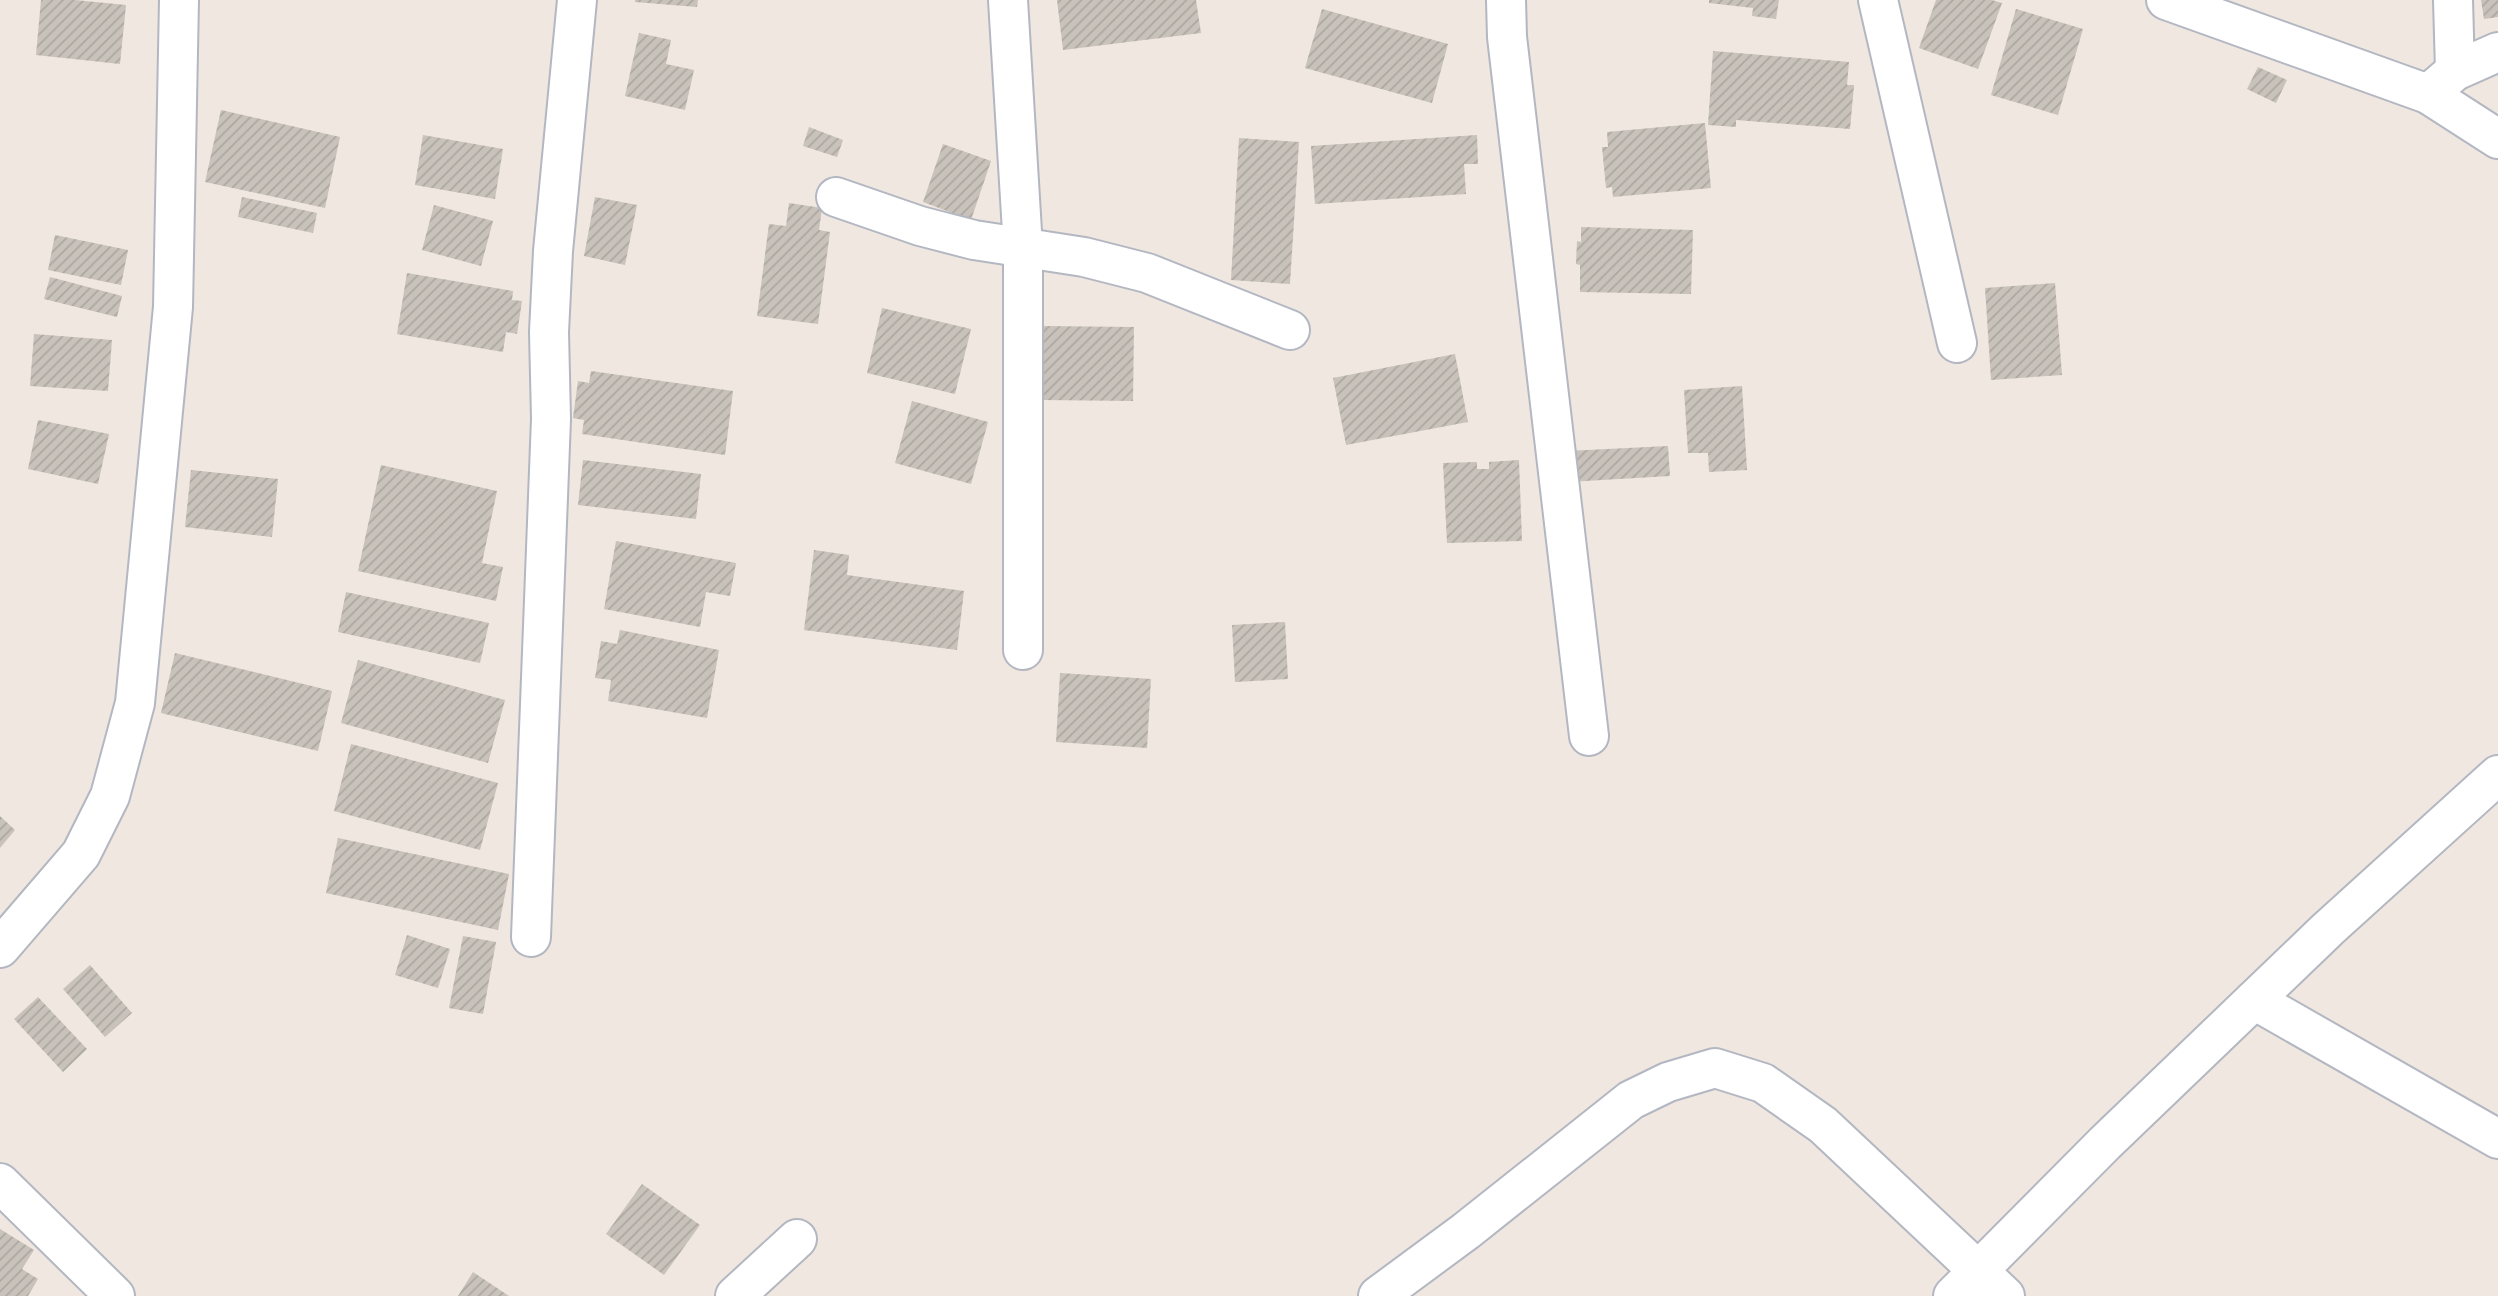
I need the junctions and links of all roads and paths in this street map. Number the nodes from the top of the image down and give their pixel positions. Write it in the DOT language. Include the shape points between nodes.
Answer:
graph roads {
  1 [pos="179,0"];
  2 [pos="577,0"];
  3 [pos="1008,0"];
  4 [pos="1506,0"];
  5 [pos="1878,0"];
  6 [pos="2166,0"];
  7 [pos="2452,0"];
  8 [pos="2498,52"];
  9 [pos="2441,82"];
  10 [pos="2498,139"];
  11 [pos="836,197"];
  12 [pos="1023,248"];
  13 [pos="1290,330"];
  14 [pos="1958,343"];
  15 [pos="1023,650"];
  16 [pos="1589,736"];
  17 [pos="2498,775"];
  18 [pos="531,937"];
  19 [pos="0,948"];
  20 [pos="2254,1000"];
  21 [pos="2498,1139"];
  22 [pos="0,1183"];
  23 [pos="797,1239"];
  24 [pos="1979,1288"];
  25 [pos="115,1296"];
  26 [pos="735,1296"];
  27 [pos="1378,1296"];
  1 -- 19 [label="street" via="173,307 135,703 110,796 81,854"];
  2 -- 18 [label="street" via="552,264 551,419"];
  3 -- 12 [label="street"];
  4 -- 16 [label="street"];
  5 -- 14 [label="street"];
  6 -- 9 [label="street"];
  7 -- 9 [label="street"];
  8 -- 9 [label="street"];
  9 -- 10 [label="street"];
  11 -- 12 [label="street" via="920,226"];
  12 -- 13 [label="street" via="1147,273"];
  12 -- 15 [label="street"];
  17 -- 20 [label="street"];
  20 -- 21 [label="street"];
  20 -- 24 [label="street" via="2105,1143"];
  22 -- 25 [label="street"];
  23 -- 26 [label="street"];
  24 -- 27 [label="street" via="1823,1125 1763,1083 1715,1068 1668,1082 1631,1100"];
}
